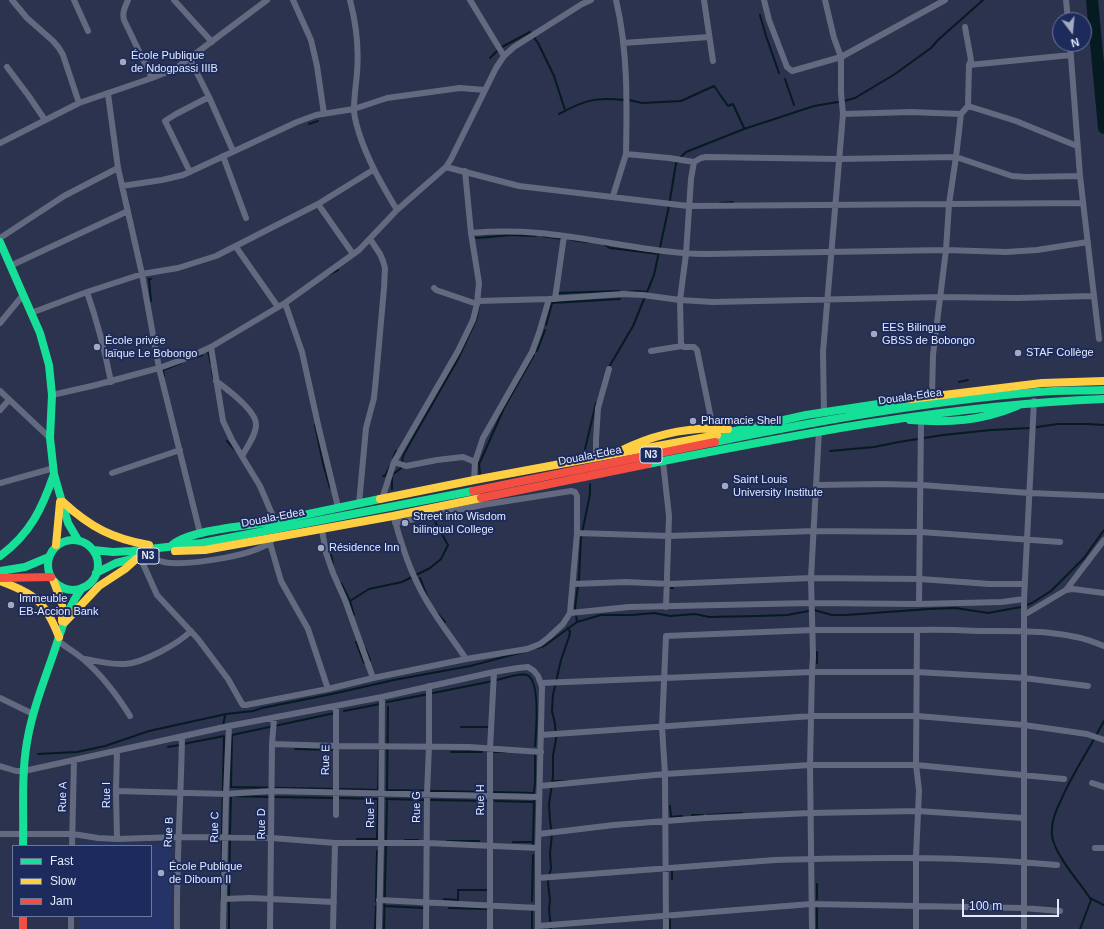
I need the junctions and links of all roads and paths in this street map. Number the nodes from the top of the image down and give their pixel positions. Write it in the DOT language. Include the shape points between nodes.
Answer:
graph roads {
  1 [pos="12,0"];
  2 [pos="74,0"];
  3 [pos="128,0"];
  4 [pos="174,0"];
  5 [pos="267,0"];
  6 [pos="293,0"];
  7 [pos="350,0"];
  8 [pos="470,0"];
  9 [pos="591,0"];
  10 [pos="616,0"];
  11 [pos="704,0"];
  12 [pos="764,0"];
  13 [pos="825,0"];
  14 [pos="945,0"];
  15 [pos="1066,0"];
  16 [pos="582,2"];
  17 [pos="1067,12"];
  18 [pos="965,27"];
  19 [pos="88,31"];
  20 [pos="709,37"];
  21 [pos="212,42"];
  22 [pos="623,43"];
  23 [pos="1071,52"];
  24 [pos="1071,55"];
  25 [pos="504,56"];
  26 [pos="841,57"];
  27 [pos="190,59"];
  28 [pos="713,61"];
  29 [pos="969,65"];
  30 [pos="7,67"];
  31 [pos="152,78"];
  32 [pos="485,90"];
  33 [pos="108,94"];
  34 [pos="210,97"];
  35 [pos="79,103"];
  36 [pos="968,106"];
  37 [pos="354,109"];
  38 [pos="324,114"];
  39 [pos="843,114"];
  40 [pos="961,114"];
  41 [pos="45,120"];
  42 [pos="0,143"];
  43 [pos="1077,146"];
  44 [pos="233,151"];
  45 [pos="626,154"];
  46 [pos="223,156"];
  47 [pos="956,157"];
  48 [pos="839,159"];
  49 [pos="694,162"];
  50 [pos="446,167"];
  51 [pos="118,168"];
  52 [pos="373,170"];
  53 [pos="465,171"];
  54 [pos="190,172"];
  55 [pos="1080,176"];
  56 [pos="122,186"];
  57 [pos="613,196"];
  58 [pos="1082,203"];
  59 [pos="318,204"];
  60 [pos="949,204"];
  61 [pos="835,205"];
  62 [pos="688,206"];
  63 [pos="397,210"];
  64 [pos="128,211"];
  65 [pos="246,218"];
  66 [pos="471,233"];
  67 [pos="564,236"];
  68 [pos="0,238"];
  69 [pos="370,239"];
  70 [pos="0,242"];
  71 [pos="1088,242"];
  72 [pos="236,246"];
  73 [pos="946,250"];
  74 [pos="831,252"];
  75 [pos="353,254"];
  76 [pos="686,254"];
  77 [pos="10,266"];
  78 [pos="142,274"];
  79 [pos="434,288"];
  80 [pos="87,292"];
  81 [pos="23,295"];
  82 [pos="1093,296"];
  83 [pos="940,297"];
  84 [pos="552,299"];
  85 [pos="827,299"];
  86 [pos="680,300"];
  87 [pos="285,302"];
  88 [pos="478,302"];
  89 [pos="278,307"];
  90 [pos="31,313"];
  91 [pos="0,323"];
  92 [pos="1099,340"];
  93 [pos="682,346"];
  94 [pos="211,347"];
  95 [pos="651,350"];
  96 [pos="159,368"];
  97 [pos="609,369"];
  98 [pos="216,381"];
  99 [pos="1104,381"];
  100 [pos="111,382"];
  101 [pos="1104,390"];
  102 [pos="0,391"];
  103 [pos="52,395"];
  104 [pos="932,396"];
  105 [pos="1104,399"];
  106 [pos="9,400"];
  107 [pos="1024,402"];
  108 [pos="1034,402"];
  109 [pos="0,410"];
  110 [pos="824,413"];
  111 [pos="889,419"];
  112 [pos="921,421"];
  113 [pos="713,428"];
  114 [pos="735,430"];
  115 [pos="819,431"];
  116 [pos="50,438"];
  117 [pos="180,450"];
  118 [pos="612,455"];
  119 [pos="242,456"];
  120 [pos="596,458"];
  121 [pos="394,462"];
  122 [pos="475,462"];
  123 [pos="663,462"];
  124 [pos="54,471"];
  125 [pos="112,473"];
  126 [pos="474,480"];
  127 [pos="0,483"];
  128 [pos="816,485"];
  129 [pos="921,486"];
  130 [pos="1029,494"];
  131 [pos="1104,496"];
  132 [pos="62,500"];
  133 [pos="382,500"];
  134 [pos="359,504"];
  135 [pos="338,508"];
  136 [pos="394,520"];
  137 [pos="275,521"];
  138 [pos="322,530"];
  139 [pos="814,532"];
  140 [pos="921,532"];
  141 [pos="200,533"];
  142 [pos="577,533"];
  143 [pos="669,536"];
  144 [pos="78,540"];
  145 [pos="272,540"];
  146 [pos="1027,540"];
  147 [pos="1104,540"];
  148 [pos="1060,542"];
  149 [pos="56,546"];
  150 [pos="161,547"];
  151 [pos="174,548"];
  152 [pos="93,550"];
  153 [pos="0,556"];
  154 [pos="48,557"];
  155 [pos="141,557"];
  156 [pos="0,567"];
  157 [pos="12,570"];
  158 [pos="0,571"];
  159 [pos="96,573"];
  160 [pos="811,578"];
  161 [pos="0,579"];
  162 [pos="52,579"];
  163 [pos="920,579"];
  164 [pos="573,584"];
  165 [pos="667,584"];
  166 [pos="1024,584"];
  167 [pos="82,588"];
  168 [pos="1066,590"];
  169 [pos="1104,593"];
  170 [pos="1024,599"];
  171 [pos="811,603"];
  172 [pos="919,604"];
  173 [pos="666,607"];
  174 [pos="570,613"];
  175 [pos="1024,614"];
  176 [pos="63,625"];
  177 [pos="812,630"];
  178 [pos="917,630"];
  179 [pos="191,631"];
  180 [pos="1025,631"];
  181 [pos="58,639"];
  182 [pos="1104,646"];
  183 [pos="84,659"];
  184 [pos="466,659"];
  185 [pos="494,672"];
  186 [pos="812,672"];
  187 [pos="917,672"];
  188 [pos="373,678"];
  189 [pos="665,678"];
  190 [pos="1024,678"];
  191 [pos="541,683"];
  192 [pos="429,686"];
  193 [pos="1088,686"];
  194 [pos="328,689"];
  195 [pos="382,697"];
  196 [pos="0,698"];
  197 [pos="336,706"];
  198 [pos="33,714"];
  199 [pos="130,716"];
  200 [pos="812,716"];
  201 [pos="917,716"];
  202 [pos="274,719"];
  203 [pos="1024,725"];
  204 [pos="229,726"];
  205 [pos="662,727"];
  206 [pos="541,735"];
  207 [pos="182,737"];
  208 [pos="1104,740"];
  209 [pos="272,744"];
  210 [pos="336,746"];
  211 [pos="382,746"];
  212 [pos="430,746"];
  213 [pos="490,748"];
  214 [pos="117,751"];
  215 [pos="540,752"];
  216 [pos="74,760"];
  217 [pos="810,765"];
  218 [pos="916,765"];
  219 [pos="0,766"];
  220 [pos="24,771"];
  221 [pos="665,774"];
  222 [pos="1024,775"];
  223 [pos="1064,779"];
  224 [pos="1092,783"];
  225 [pos="540,786"];
  226 [pos="1104,787"];
  227 [pos="116,791"];
  228 [pos="272,791"];
  229 [pos="336,792"];
  230 [pos="181,793"];
  231 [pos="381,793"];
  232 [pos="226,794"];
  233 [pos="427,794"];
  234 [pos="491,796"];
  235 [pos="540,797"];
  236 [pos="918,811"];
  237 [pos="810,813"];
  238 [pos="336,815"];
  239 [pos="1023,818"];
  240 [pos="665,822"];
  241 [pos="0,834"];
  242 [pos="23,834"];
  243 [pos="73,834"];
  244 [pos="539,834"];
  245 [pos="179,837"];
  246 [pos="225,838"];
  247 [pos="272,838"];
  248 [pos="117,839"];
  249 [pos="334,843"];
  250 [pos="381,843"];
  251 [pos="427,843"];
  252 [pos="23,845"];
  253 [pos="72,845"];
  254 [pos="490,845"];
  255 [pos="538,848"];
  256 [pos="1095,848"];
  257 [pos="1104,848"];
  258 [pos="916,857"];
  259 [pos="811,859"];
  260 [pos="1023,861"];
  261 [pos="1057,865"];
  262 [pos="666,869"];
  263 [pos="538,878"];
  264 [pos="224,899"];
  265 [pos="271,899"];
  266 [pos="379,900"];
  267 [pos="334,902"];
  268 [pos="426,902"];
  269 [pos="811,904"];
  270 [pos="489,905"];
  271 [pos="916,906"];
  272 [pos="538,908"];
  273 [pos="1023,908"];
  274 [pos="1060,911"];
  275 [pos="666,916"];
  276 [pos="23,917"];
  277 [pos="71,917"];
  278 [pos="538,928"];
  279 [pos="23,929"];
  280 [pos="70,929"];
  281 [pos="177,929"];
  282 [pos="223,929"];
  283 [pos="270,929"];
  284 [pos="333,929"];
  285 [pos="379,929"];
  286 [pos="426,929"];
  287 [pos="490,929"];
  288 [pos="666,929"];
  289 [pos="812,929"];
  290 [pos="916,929"];
  291 [pos="1024,929"];
  1 -- 35 [label="street" via="64,55"];
  2 -- 19 [label="street"];
  3 -- 31 [label="street" via="122,15"];
  4 -- 21 [label="street"];
  5 -- 21 [label="street"];
  6 -- 38 [label="street" via="311,40"];
  7 -- 37 [label="street" via="357,47"];
  8 -- 25 [label="street"];
  9 -- 16 [label="street"];
  10 -- 22 [label="street"];
  11 -- 20 [label="street"];
  12 -- 26 [label="street" via="769,20 789,70"];
  13 -- 26 [label="street"];
  14 -- 26 [label="street"];
  15 -- 17 [label="street"];
  16 -- 25 [label="street"];
  18 -- 29 [label="street" via="971,60"];
  20 -- 22 [label="street"];
  20 -- 28 [label="street"];
  21 -- 27 [label="street"];
  22 -- 45 [label="street" via="627,92"];
  23 -- 24 [label="street"];
  24 -- 29 [label="street"];
  24 -- 43 [label="street"];
  25 -- 32 [label="street"];
  26 -- 39 [label="street"];
  27 -- 31 [label="street" via="175,69"];
  27 -- 34 [label="street"];
  29 -- 36 [label="street"];
  30 -- 41 [label="street"];
  31 -- 33 [label="street"];
  32 -- 37 [label="street" via="460,88 428,92 387,98"];
  32 -- 50 [label="street"];
  33 -- 35 [label="street"];
  33 -- 51 [label="street"];
  34 -- 44 [label="street"];
  34 -- 54 [label="street" via="165,120"];
  35 -- 41 [label="street"];
  36 -- 40 [label="street"];
  36 -- 43 [label="street" via="1016,121"];
  37 -- 38 [label="street"];
  37 -- 52 [label="street" via="354,118"];
  38 -- 44 [label="street" via="297,122"];
  39 -- 40 [label="street"];
  39 -- 48 [label="street"];
  40 -- 47 [label="street"];
  41 -- 42 [label="street"];
  43 -- 55 [label="street"];
  44 -- 46 [label="street"];
  45 -- 49 [label="street"];
  45 -- 57 [label="street"];
  46 -- 54 [label="street"];
  46 -- 65 [label="street"];
  47 -- 48 [label="street"];
  47 -- 55 [label="street" via="1012,176"];
  47 -- 60 [label="street"];
  48 -- 49 [label="street" via="706,157"];
  48 -- 61 [label="street"];
  49 -- 62 [label="street"];
  50 -- 53 [label="street"];
  50 -- 63 [label="street"];
  51 -- 56 [label="street"];
  51 -- 68 [label="street" via="64,196"];
  52 -- 59 [label="street"];
  52 -- 63 [label="street"];
  53 -- 57 [label="street" via="519,186"];
  53 -- 66 [label="street"];
  54 -- 56 [label="street" via="162,180"];
  55 -- 58 [label="street"];
  56 -- 64 [label="street"];
  57 -- 62 [label="street"];
  58 -- 60 [label="street"];
  58 -- 71 [label="street"];
  59 -- 72 [label="street"];
  59 -- 75 [label="street"];
  60 -- 61 [label="street"];
  60 -- 73 [label="street"];
  61 -- 62 [label="street"];
  61 -- 74 [label="street"];
  62 -- 76 [label="street"];
  63 -- 69 [label="street"];
  64 -- 77 [label="street"];
  64 -- 78 [label="street"];
  66 -- 67 [label="street" via="513,231"];
  66 -- 88 [label="street" via="479,283"];
  67 -- 76 [label="street"];
  67 -- 84 [label="street"];
  69 -- 75 [label="street"];
  69 -- 134 [label="street" via="383,261 384,281 374,398 366,428"];
  70 -- 77 [label="main road"];
  71 -- 73 [label="street" via="1006,252"];
  71 -- 82 [label="street"];
  72 -- 78 [label="street" via="216,256 178,268"];
  72 -- 89 [label="street"];
  73 -- 74 [label="street"];
  73 -- 83 [label="street"];
  74 -- 76 [label="street"];
  74 -- 85 [label="street"];
  75 -- 87 [label="street"];
  76 -- 86 [label="street"];
  77 -- 81 [label="main road"];
  78 -- 80 [label="street"];
  78 -- 96 [label="street"];
  79 -- 88 [label="street"];
  80 -- 90 [label="street"];
  80 -- 100 [label="street" via="107,357"];
  81 -- 90 [label="main road"];
  81 -- 91 [label="street"];
  82 -- 83 [label="street"];
  82 -- 92 [label="street"];
  83 -- 85 [label="street"];
  83 -- 104 [label="street" via="933,355"];
  84 -- 86 [label="street" via="623,294"];
  84 -- 88 [label="street"];
  84 -- 122 [label="street" via="532,352 489,426"];
  85 -- 86 [label="street" via="713,302"];
  85 -- 110 [label="street" via="823,352"];
  86 -- 93 [label="street"];
  87 -- 89 [label="street"];
  87 -- 135 [label="street" via="302,352"];
  88 -- 121 [label="street" via="473,320 458,351"];
  89 -- 94 [label="street"];
  90 -- 103 [label="main road" via="49,365"];
  93 -- 95 [label="street"];
  93 -- 113 [label="street" via="694,347 697,350"];
  94 -- 96 [label="street"];
  94 -- 98 [label="street"];
  96 -- 100 [label="street"];
  96 -- 117 [label="street"];
  97 -- 120 [label="street" via="598,408"];
  98 -- 119 [label="street" via="223,421"];
  98 -- 119 [label="street" via="236,397 257,423"];
  99 -- 104 [label="main road" via="1042,383"];
  100 -- 103 [label="street"];
  101 -- 151 [label="main road, Douala-Edea / N3" via="1039,392 991,397 809,423"];
  102 -- 106 [label="street"];
  103 -- 116 [label="main road"];
  104 -- 110 [label="main road"];
  105 -- 108 [label="main road"];
  106 -- 109 [label="street"];
  106 -- 116 [label="street"];
  107 -- 108 [label="main road"];
  107 -- 111 [label="main road"];
  107 -- 112 [label="main road" via="989,417 945,422"];
  108 -- 130 [label="street"];
  110 -- 114 [label="main road"];
  111 -- 112 [label="main road"];
  111 -- 115 [label="main road"];
  112 -- 129 [label="street"];
  113 -- 114 [label="main road"];
  113 -- 118 [label="main road" via="648,438"];
  114 -- 118 [label="main road"];
  115 -- 123 [label="main road"];
  115 -- 128 [label="street"];
  116 -- 124 [label="main road"];
  117 -- 125 [label="street"];
  117 -- 141 [label="street"];
  118 -- 120 [label="main road"];
  119 -- 137 [label="street" via="260,486"];
  120 -- 126 [label="main road"];
  121 -- 122 [label="street" via="406,466 463,457"];
  121 -- 133 [label="street"];
  122 -- 126 [label="street"];
  123 -- 136 [label="main road" via="523,489"];
  123 -- 143 [label="street"];
  124 -- 127 [label="street"];
  124 -- 132 [label="main road"];
  124 -- 153 [label="main road" via="48,495 30,528 22,539"];
  126 -- 133 [label="main road"];
  128 -- 129 [label="street"];
  128 -- 139 [label="street"];
  129 -- 130 [label="street"];
  129 -- 140 [label="street"];
  130 -- 131 [label="street"];
  130 -- 146 [label="street"];
  132 -- 144 [label="main road" via="68,523"];
  132 -- 149 [label="main road"];
  132 -- 150 [label="main road" via="74,514 111,536 133,543"];
  133 -- 134 [label="main road"];
  134 -- 135 [label="main road"];
  135 -- 137 [label="main road"];
  136 -- 138 [label="main road"];
  136 -- 142 [label="street" via="571,491 578,496"];
  136 -- 184 [label="street" via="418,585"];
  137 -- 141 [label="main road"];
  138 -- 145 [label="main road"];
  138 -- 188 [label="street" via="326,553"];
  139 -- 140 [label="street"];
  139 -- 143 [label="street"];
  139 -- 160 [label="street"];
  140 -- 146 [label="street"];
  140 -- 163 [label="street"];
  141 -- 151 [label="main road" via="181,538"];
  142 -- 143 [label="street"];
  142 -- 164 [label="street"];
  143 -- 165 [label="street"];
  144 -- 149 [label="main road" via="69,540"];
  144 -- 152 [label="main road, N3"];
  145 -- 151 [label="main road" via="193,552"];
  145 -- 155 [label="street" via="245,553 214,560 169,563"];
  145 -- 194 [label="street" via="281,581 308,629"];
  146 -- 148 [label="street"];
  146 -- 166 [label="street"];
  147 -- 168 [label="street"];
  149 -- 154 [label="main road"];
  150 -- 151 [label="main road, Douala-Edea / N3"];
  150 -- 152 [label="main road, Douala-Edea / N3" via="113,552"];
  151 -- 155 [label="main road, Douala-Edea / N3"];
  152 -- 159 [label="main road" via="98,563"];
  154 -- 157 [label="main road" via="29,566"];
  154 -- 162 [label="main road" via="47,566"];
  155 -- 159 [label="main road, Douala-Edea / N3" via="116,563"];
  155 -- 176 [label="main road" via="99,586"];
  155 -- 179 [label="street" via="157,595"];
  156 -- 157 [label="street"];
  157 -- 158 [label="main road"];
  159 -- 167 [label="main road, N3" via="91,582"];
  160 -- 163 [label="street"];
  160 -- 165 [label="street"];
  160 -- 171 [label="street"];
  161 -- 162 [label="main road"];
  161 -- 181 [label="main road" via="39,599 51,616"];
  162 -- 167 [label="main road" via="70,590"];
  162 -- 176 [label="main road" via="62,603"];
  163 -- 166 [label="street"];
  163 -- 172 [label="street"];
  164 -- 165 [label="street"];
  164 -- 174 [label="street"];
  165 -- 173 [label="street"];
  166 -- 170 [label="street"];
  167 -- 176 [label="main road" via="74,599"];
  168 -- 169 [label="street"];
  168 -- 175 [label="street"];
  170 -- 172 [label="street"];
  170 -- 175 [label="street"];
  171 -- 172 [label="street"];
  171 -- 173 [label="street"];
  171 -- 177 [label="street"];
  173 -- 174 [label="street" via="629,607"];
  174 -- 184 [label="street" via="563,624 540,644 527,649"];
  175 -- 180 [label="street"];
  176 -- 181 [label="main road"];
  177 -- 178 [label="street"];
  177 -- 186 [label="street"];
  177 -- 189 [label="street" via="666,636"];
  178 -- 180 [label="street"];
  178 -- 187 [label="street"];
  179 -- 183 [label="street" via="168,648 129,664"];
  179 -- 194 [label="street" via="228,679 243,705"];
  180 -- 182 [label="street" via="1084,639"];
  180 -- 190 [label="street"];
  181 -- 183 [label="street"];
  181 -- 198 [label="main road"];
  183 -- 199 [label="street" via="104,679"];
  184 -- 188 [label="street"];
  185 -- 191 [label="street" via="528,667 534,670"];
  185 -- 192 [label="street"];
  185 -- 213 [label="street, Rue H"];
  186 -- 187 [label="street"];
  186 -- 189 [label="street"];
  186 -- 200 [label="street"];
  187 -- 190 [label="street"];
  187 -- 201 [label="street"];
  188 -- 194 [label="street"];
  189 -- 191 [label="street"];
  189 -- 205 [label="street"];
  190 -- 193 [label="street"];
  190 -- 203 [label="street"];
  191 -- 206 [label="street"];
  192 -- 195 [label="street"];
  192 -- 212 [label="street, Rue G"];
  195 -- 197 [label="street"];
  195 -- 211 [label="street, Rue F"];
  196 -- 198 [label="street"];
  197 -- 202 [label="street"];
  197 -- 210 [label="street, Rue E"];
  198 -- 220 [label="main road"];
  200 -- 201 [label="street"];
  200 -- 205 [label="street"];
  200 -- 217 [label="street"];
  201 -- 203 [label="street"];
  201 -- 218 [label="street"];
  202 -- 204 [label="street"];
  202 -- 209 [label="street, Rue D"];
  203 -- 208 [label="street" via="1087,734"];
  203 -- 222 [label="street"];
  204 -- 207 [label="street"];
  204 -- 232 [label="street, Rue C"];
  205 -- 206 [label="street"];
  205 -- 221 [label="street"];
  206 -- 215 [label="street"];
  207 -- 214 [label="street"];
  207 -- 230 [label="street, Rue B"];
  209 -- 210 [label="street"];
  209 -- 228 [label="street, Rue D"];
  210 -- 211 [label="street"];
  210 -- 229 [label="street, Rue E"];
  211 -- 212 [label="street"];
  211 -- 231 [label="street, Rue F"];
  212 -- 213 [label="street"];
  212 -- 233 [label="street, Rue G"];
  213 -- 215 [label="street"];
  213 -- 234 [label="street, Rue H"];
  214 -- 216 [label="street"];
  214 -- 227 [label="street, Rue I"];
  215 -- 225 [label="street"];
  216 -- 220 [label="street"];
  216 -- 243 [label="street, Rue A"];
  217 -- 218 [label="street"];
  217 -- 221 [label="street"];
  217 -- 237 [label="street"];
  218 -- 222 [label="street"];
  218 -- 236 [label="street"];
  219 -- 220 [label="street"];
  220 -- 242 [label="main road"];
  221 -- 225 [label="street"];
  221 -- 240 [label="street"];
  222 -- 223 [label="street"];
  222 -- 239 [label="street"];
  224 -- 226 [label="street"];
  225 -- 235 [label="street"];
  227 -- 230 [label="street"];
  227 -- 248 [label="street, Rue I"];
  228 -- 229 [label="street"];
  228 -- 232 [label="street"];
  228 -- 247 [label="street, Rue D"];
  229 -- 231 [label="street"];
  229 -- 238 [label="street, Rue E"];
  230 -- 232 [label="street"];
  230 -- 245 [label="street, Rue B"];
  231 -- 233 [label="street"];
  231 -- 250 [label="street, Rue F"];
  232 -- 246 [label="street, Rue C"];
  233 -- 234 [label="street"];
  233 -- 251 [label="street, Rue G"];
  234 -- 235 [label="street"];
  234 -- 254 [label="street, Rue H"];
  235 -- 244 [label="street"];
  236 -- 237 [label="street"];
  236 -- 239 [label="street"];
  236 -- 258 [label="street"];
  237 -- 240 [label="street"];
  237 -- 259 [label="street"];
  239 -- 260 [label="street"];
  240 -- 244 [label="street"];
  240 -- 262 [label="street"];
  241 -- 242 [label="street"];
  242 -- 243 [label="street"];
  242 -- 252 [label="main road"];
  243 -- 248 [label="street"];
  243 -- 253 [label="street, Rue A"];
  244 -- 255 [label="street"];
  245 -- 246 [label="street"];
  245 -- 248 [label="street"];
  245 -- 281 [label="street, Rue B"];
  246 -- 247 [label="street"];
  246 -- 264 [label="street, Rue C"];
  247 -- 249 [label="street"];
  247 -- 265 [label="street, Rue D"];
  249 -- 250 [label="street"];
  249 -- 267 [label="street"];
  250 -- 251 [label="street"];
  250 -- 266 [label="street, Rue F"];
  251 -- 254 [label="street"];
  251 -- 268 [label="street, Rue G"];
  254 -- 255 [label="street"];
  254 -- 270 [label="street, Rue H"];
  255 -- 263 [label="street"];
  256 -- 257 [label="street"];
  258 -- 259 [label="street"];
  258 -- 260 [label="street"];
  258 -- 271 [label="street"];
  259 -- 262 [label="street"];
  259 -- 269 [label="street"];
  260 -- 261 [label="street"];
  260 -- 273 [label="street"];
  262 -- 263 [label="street"];
  262 -- 275 [label="street"];
  263 -- 272 [label="street"];
  264 -- 265 [label="street"];
  264 -- 282 [label="street, Rue C"];
  265 -- 267 [label="street"];
  265 -- 283 [label="street, Rue D"];
  266 -- 268 [label="street"];
  266 -- 285 [label="street, Rue F"];
  267 -- 284 [label="street"];
  268 -- 270 [label="street"];
  268 -- 286 [label="street, Rue G"];
  269 -- 271 [label="street"];
  269 -- 275 [label="street"];
  269 -- 289 [label="street"];
  270 -- 272 [label="street"];
  270 -- 287 [label="street, Rue H"];
  271 -- 273 [label="street"];
  271 -- 290 [label="street"];
  272 -- 278 [label="street"];
  273 -- 274 [label="street"];
  273 -- 291 [label="street"];
  275 -- 278 [label="street"];
  275 -- 288 [label="street"];
  276 -- 279 [label="main road"];
  277 -- 280 [label="street"];
}
